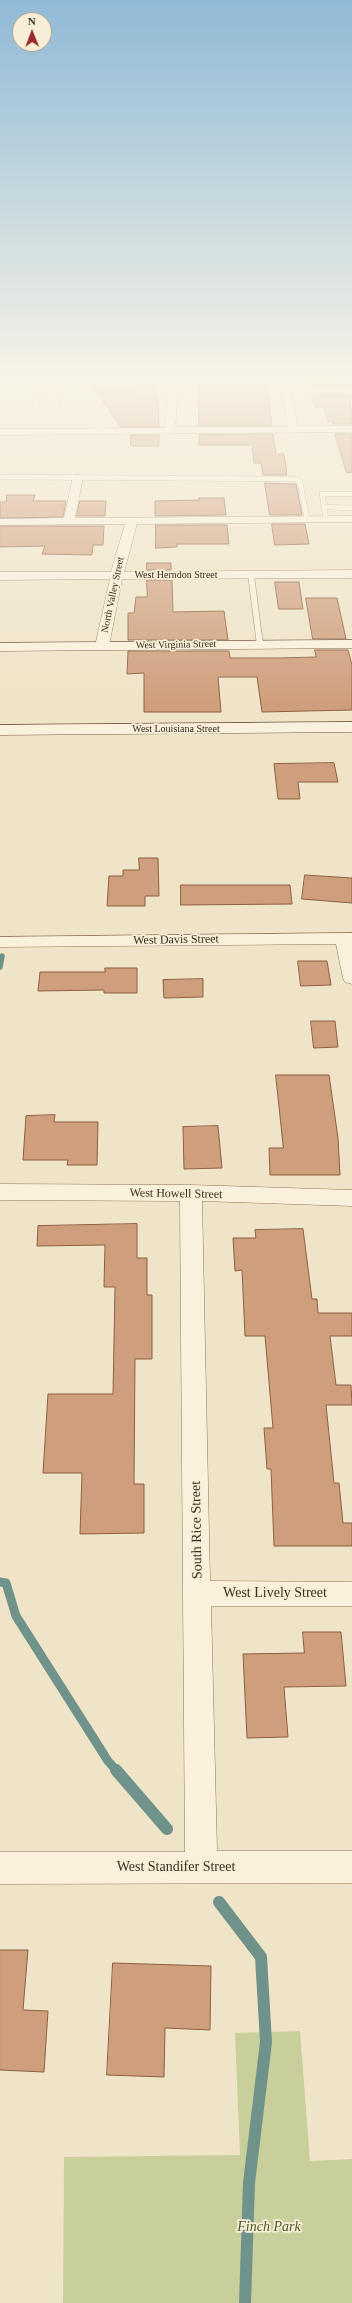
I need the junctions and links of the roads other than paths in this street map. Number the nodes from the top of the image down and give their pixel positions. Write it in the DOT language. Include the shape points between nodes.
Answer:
graph roads {
  1 [pos="76,487"];
  2 [pos="301,487"];
  3 [pos="352,494"];
  4 [pos="352,508"];
  5 [pos="325,513"];
  6 [pos="307,519"];
  7 [pos="352,519"];
  8 [pos="69,521"];
  9 [pos="132,521"];
  10 [pos="0,522"];
  11 [pos="352,574"];
  12 [pos="251,575"];
  13 [pos="0,576"];
  14 [pos="116,576"];
  15 [pos="352,644"];
  16 [pos="260,645"];
  17 [pos="102,646"];
  18 [pos="0,647"];
  19 [pos="352,727"];
  20 [pos="0,730"];
  21 [pos="348,938"];
  22 [pos="0,942"];
  23 [pos="352,978"];
  24 [pos="0,1192"];
  25 [pos="191,1193"];
  26 [pos="352,1198"];
  27 [pos="198,1593"];
  28 [pos="352,1594"];
  29 [pos="201,1867"];
  30 [pos="352,1867"];
  31 [pos="0,1868"];
  1 -- 8 [label="street"];
  2 -- 6 [label="lane"];
  3 -- 5 [label="lane" via="322,494"];
  4 -- 5 [label="lane"];
  5 -- 6 [label="street"];
  5 -- 7 [label="street"];
  6 -- 9 [label="street"];
  8 -- 9 [label="street"];
  8 -- 10 [label="street"];
  9 -- 14 [label="street, North Valley Street"];
  11 -- 12 [label="street, West Herndon Street"];
  12 -- 14 [label="street, West Herndon Street"];
  12 -- 16 [label="lane"];
  13 -- 14 [label="street, West Herndon Street"];
  14 -- 17 [label="street, North Valley Street"];
  15 -- 16 [label="main road, West Virginia Street"];
  16 -- 17 [label="main road, West Virginia Street"];
  17 -- 18 [label="main road, West Virginia Street"];
  19 -- 20 [label="main road, West Louisiana Street"];
  21 -- 22 [label="street, West Davis Street"];
  21 -- 23 [label="street"];
  24 -- 25 [label="street, West Howell Street"];
  25 -- 26 [label="street, West Howell Street"];
  25 -- 27 [label="street, South Rice Street"];
  27 -- 28 [label="street, West Lively Street"];
  27 -- 29 [label="street, South Rice Street"];
  29 -- 30 [label="street, West Standifer Street"];
  29 -- 31 [label="street, West Standifer Street"];
}
